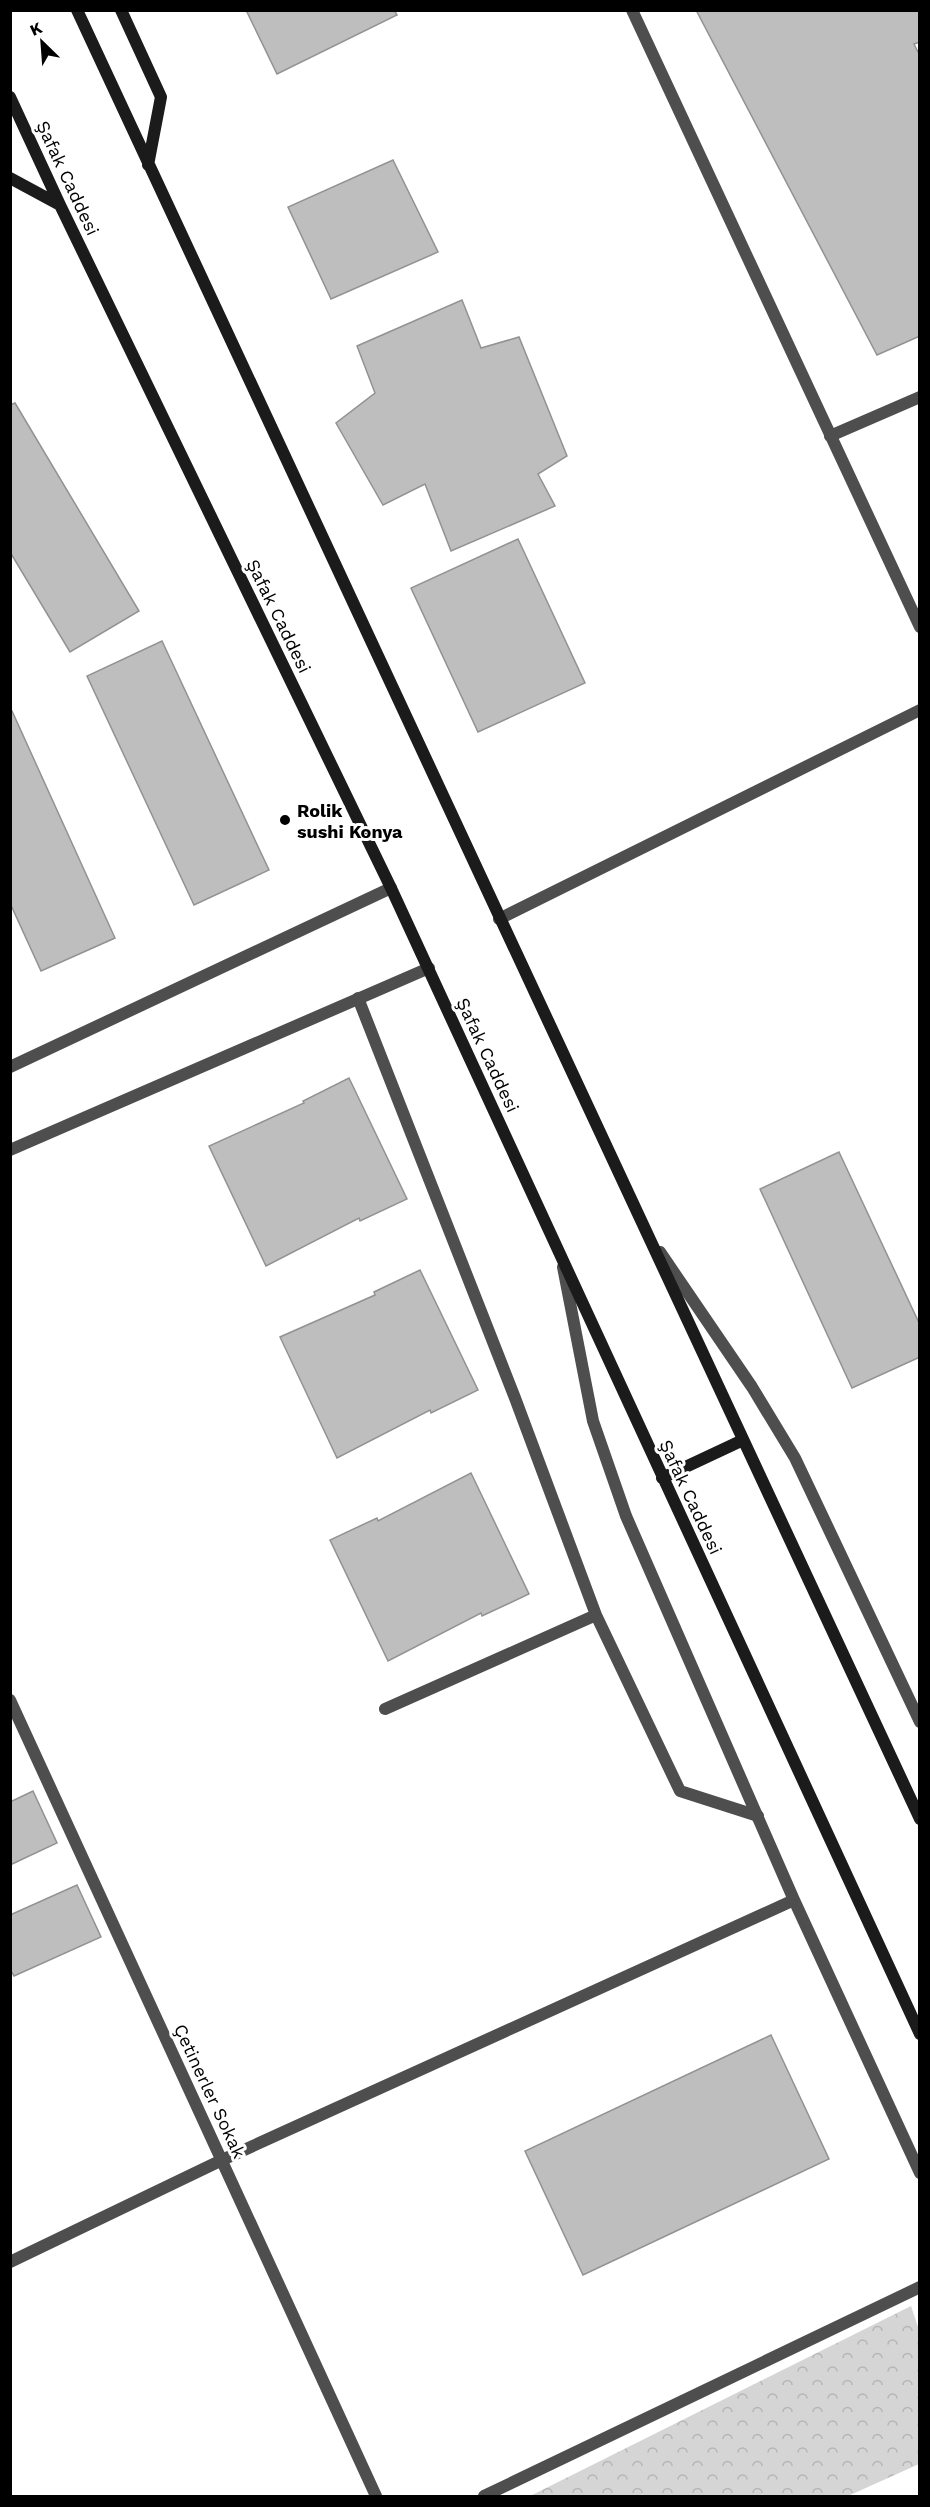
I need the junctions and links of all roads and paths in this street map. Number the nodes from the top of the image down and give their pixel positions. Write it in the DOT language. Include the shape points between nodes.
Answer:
graph roads {
  1 [pos="77,10"];
  2 [pos="121,10"];
  3 [pos="632,10"];
  4 [pos="10,97"];
  5 [pos="148,165"];
  6 [pos="10,178"];
  7 [pos="60,205"];
  8 [pos="920,397"];
  9 [pos="831,436"];
  10 [pos="920,627"];
  11 [pos="920,710"];
  12 [pos="391,888"];
  13 [pos="499,919"];
  14 [pos="429,968"];
  15 [pos="358,999"];
  16 [pos="10,1067"];
  17 [pos="10,1150"];
  18 [pos="644,1230"];
  19 [pos="561,1257"];
  20 [pos="743,1440"];
  21 [pos="662,1478"];
  22 [pos="596,1615"];
  23 [pos="10,1700"];
  24 [pos="386,1710"];
  25 [pos="920,1722"];
  26 [pos="758,1816"];
  27 [pos="920,1819"];
  28 [pos="794,1900"];
  29 [pos="920,2034"];
  30 [pos="222,2160"];
  31 [pos="920,2173"];
  32 [pos="10,2262"];
  33 [pos="920,2287"];
  34 [pos="376,2496"];
  35 [pos="484,2496"];
  1 -- 5 [label="main road"];
  2 -- 5 [label="main road" via="161,97"];
  3 -- 9 [label="street"];
  4 -- 7 [label="main road, Şafak Caddesi"];
  5 -- 13 [label="main road"];
  6 -- 7 [label="main road"];
  7 -- 12 [label="main road, Şafak Caddesi"];
  8 -- 9 [label="street"];
  9 -- 10 [label="street"];
  11 -- 13 [label="street"];
  12 -- 14 [label="main road, Şafak Caddesi"];
  12 -- 16 [label="street"];
  13 -- 18 [label="main road"];
  14 -- 15 [label="street"];
  14 -- 19 [label="main road, Şafak Caddesi"];
  15 -- 17 [label="street"];
  15 -- 22 [label="street"];
  18 -- 20 [label="main road"];
  18 -- 25 [label="street" via="795,1458"];
  19 -- 21 [label="main road, Şafak Caddesi"];
  19 -- 26 [label="street" via="593,1421 626,1516"];
  20 -- 21 [label="main road"];
  20 -- 27 [label="main road"];
  21 -- 29 [label="main road, Şafak Caddesi"];
  22 -- 24 [label="street"];
  22 -- 26 [label="street" via="680,1791"];
  23 -- 30 [label="street, Çetinerler Sokak"];
  26 -- 28 [label="street"];
  28 -- 30 [label="street"];
  28 -- 31 [label="street"];
  30 -- 32 [label="street"];
  30 -- 34 [label="street, Çetinerler Sokak"];
  33 -- 35 [label="street"];
}
